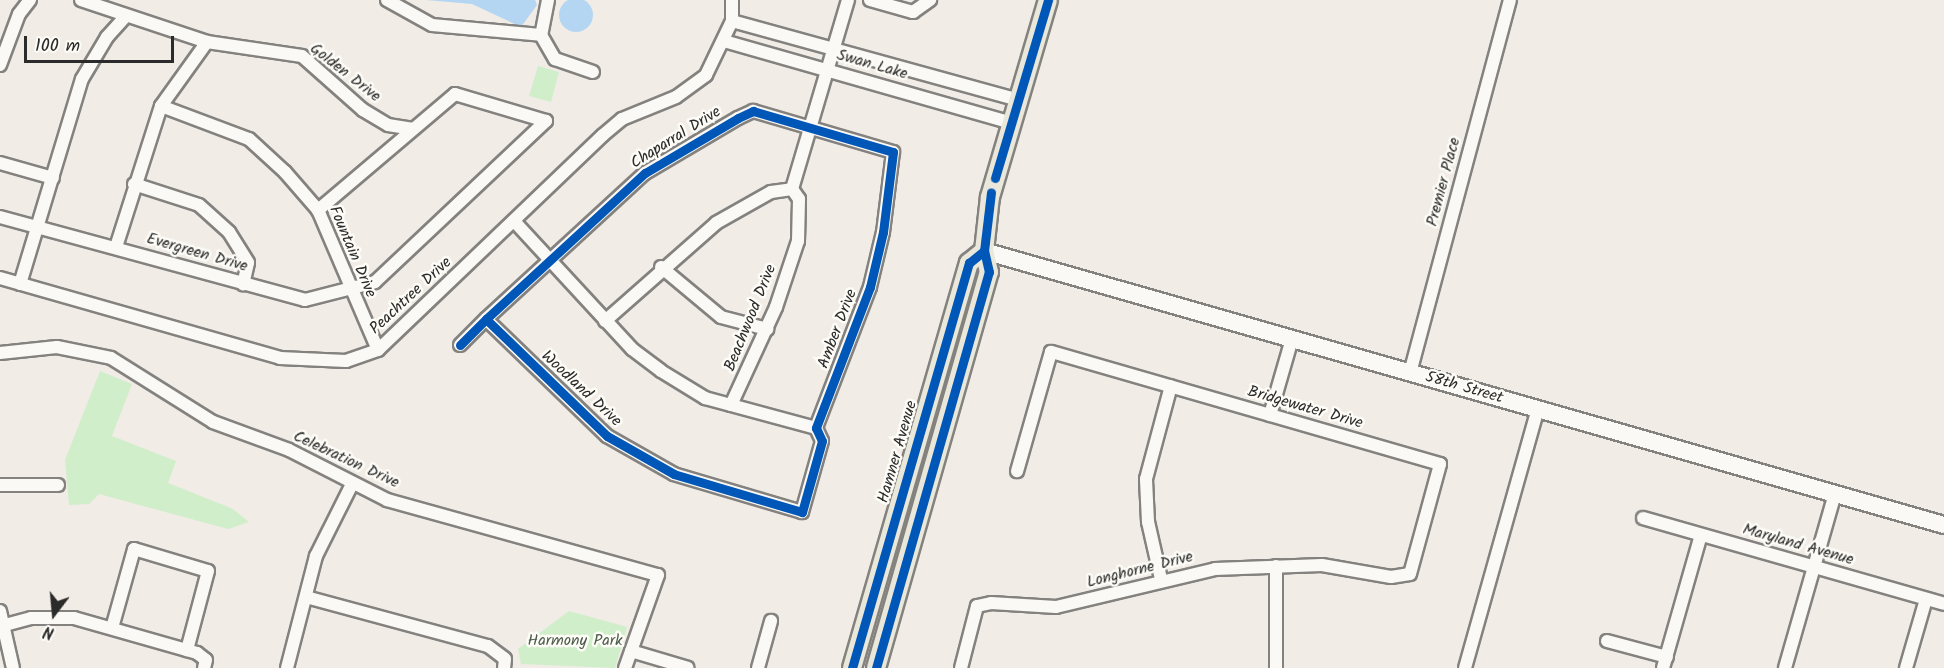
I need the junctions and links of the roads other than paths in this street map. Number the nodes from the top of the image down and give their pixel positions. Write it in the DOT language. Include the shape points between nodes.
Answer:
graph roads {
  1 [pos="30,0"];
  2 [pos="81,0"];
  3 [pos="387,0"];
  4 [pos="548,0"];
  5 [pos="732,0"];
  6 [pos="848,0"];
  7 [pos="870,0"];
  8 [pos="930,0"];
  9 [pos="1048,0"];
  10 [pos="1509,0"];
  11 [pos="126,16"];
  12 [pos="732,21"];
  13 [pos="541,35"];
  14 [pos="724,41"];
  15 [pos="207,42"];
  16 [pos="833,50"];
  17 [pos="1,56"];
  18 [pos="827,69"];
  19 [pos="593,72"];
  20 [pos="1018,100"];
  21 [pos="161,106"];
  22 [pos="1011,123"];
  23 [pos="810,127"];
  24 [pos="412,129"];
  25 [pos="893,152"];
  26 [pos="0,163"];
  27 [pos="53,178"];
  28 [pos="134,184"];
  29 [pos="792,189"];
  30 [pos="318,210"];
  31 [pos="0,217"];
  32 [pos="514,221"];
  33 [pos="36,227"];
  34 [pos="116,247"];
  35 [pos="984,251"];
  36 [pos="549,262"];
  37 [pos="661,267"];
  38 [pos="0,278"];
  39 [pos="20,284"];
  40 [pos="243,284"];
  41 [pos="348,286"];
  42 [pos="486,319"];
  43 [pos="605,321"];
  44 [pos="767,329"];
  45 [pos="1292,339"];
  46 [pos="460,345"];
  47 [pos="378,350"];
  48 [pos="0,353"];
  49 [pos="1410,373"];
  50 [pos="1171,386"];
  51 [pos="731,405"];
  52 [pos="1538,409"];
  53 [pos="1270,415"];
  54 [pos="816,428"];
  55 [pos="1017,471"];
  56 [pos="58,484"];
  57 [pos="352,484"];
  58 [pos="0,485"];
  59 [pos="1835,494"];
  60 [pos="802,512"];
  61 [pos="1643,518"];
  62 [pos="1944,525"];
  63 [pos="1701,535"];
  64 [pos="1276,566"];
  65 [pos="1815,567"];
  66 [pos="1410,574"];
  67 [pos="1161,579"];
  68 [pos="306,597"];
  69 [pos="1926,599"];
  70 [pos="1944,604"];
  71 [pos="0,611"];
  72 [pos="771,621"];
  73 [pos="112,628"];
  74 [pos="4,632"];
  75 [pos="1607,641"];
  76 [pos="187,650"];
  77 [pos="631,651"];
  78 [pos="1665,662"];
  79 [pos="505,663"];
  80 [pos="205,664"];
  81 [pos="13,668"];
  82 [pos="287,668"];
  83 [pos="626,668"];
  84 [pos="688,668"];
  85 [pos="758,668"];
  86 [pos="852,668"];
  87 [pos="876,668"];
  88 [pos="961,668"];
  89 [pos="1276,668"];
  90 [pos="1465,668"];
  91 [pos="1785,668"];
  92 [pos="1906,668"];
  1 -- 17 [label="street" via="19,14"];
  2 -- 11 [label="street, Golden Drive"];
  3 -- 13 [label="street" via="432,25"];
  4 -- 13 [label="street"];
  5 -- 12 [label="street, Peachtree Drive"];
  6 -- 16 [label="street"];
  7 -- 8 [label="street" via="913,12"];
  9 -- 20 [label="main road"];
  10 -- 49 [label="street, Premier Place"];
  11 -- 15 [label="street, Golden Drive"];
  11 -- 27 [label="street" via="90,61"];
  12 -- 14 [label="street, Peachtree Drive"];
  12 -- 16 [label="street, Swan Lake"];
  13 -- 19 [label="street" via="555,59"];
  14 -- 18 [label="street, Swan Lake"];
  14 -- 32 [label="street, Peachtree Drive" via="706,75 676,97 622,119"];
  15 -- 21 [label="street"];
  15 -- 24 [label="street, Golden Drive" via="302,56 363,110 388,125"];
  16 -- 18 [label="street"];
  16 -- 20 [label="street, Swan Lake"];
  18 -- 22 [label="street, Swan Lake"];
  18 -- 23 [label="street"];
  20 -- 22 [label="main road"];
  21 -- 28 [label="street"];
  21 -- 30 [label="street, Fountain Drive" via="249,139"];
  22 -- 35 [label="main road" via="990,197"];
  23 -- 25 [label="street, Chaparral Drive"];
  23 -- 29 [label="street"];
  23 -- 36 [label="street, Chaparral Drive" via="753,111 738,117 645,173"];
  24 -- 30 [label="street"];
  24 -- 41 [label="street, Evergreen Drive" via="455,94 546,121 375,282"];
  25 -- 54 [label="street, Amber Drive" via="883,232 870,287"];
  26 -- 27 [label="street"];
  27 -- 33 [label="street"];
  28 -- 34 [label="street"];
  28 -- 40 [label="street" via="199,205 229,232 248,262"];
  29 -- 37 [label="street" via="771,192 716,223"];
  29 -- 44 [label="street, Beachwood Drive" via="800,199 798,241"];
  30 -- 41 [label="street, Fountain Drive"];
  31 -- 33 [label="street, Evergreen Drive"];
  32 -- 36 [label="street"];
  32 -- 47 [label="street, Peachtree Drive"];
  33 -- 34 [label="street, Evergreen Drive"];
  33 -- 39 [label="street"];
  34 -- 40 [label="street, Evergreen Drive"];
  35 -- 45 [label="street, 58th Street"];
  35 -- 86 [label="main road, Hamner Avenue" via="969,263"];
  35 -- 87 [label="main road" via="989,272"];
  36 -- 42 [label="street, Chaparral Drive"];
  36 -- 43 [label="street"];
  37 -- 43 [label="street"];
  37 -- 44 [label="street" via="721,317"];
  38 -- 39 [label="street, Peachtree Drive"];
  39 -- 47 [label="street, Peachtree Drive" via="280,358 346,361"];
  40 -- 41 [label="street, Evergreen Drive" via="305,300"];
  41 -- 47 [label="street, Fountain Drive"];
  42 -- 46 [label="street, Chaparral Drive"];
  42 -- 60 [label="street, Woodland Drive" via="607,436 674,474"];
  43 -- 51 [label="street" via="661,371 705,398"];
  44 -- 51 [label="street, Beachwood Drive"];
  45 -- 49 [label="street, 58th Street"];
  45 -- 53 [label="street"];
  48 -- 57 [label="street, Celebration Drive" via="57,347 111,358 213,422 289,450"];
  49 -- 52 [label="street, 58th Street"];
  50 -- 53 [label="street, Bridgewater Drive"];
  50 -- 55 [label="street, Bridgewater Drive" via="1051,352"];
  50 -- 67 [label="street" via="1146,479 1148,522"];
  51 -- 54 [label="street"];
  52 -- 59 [label="street, 58th Street"];
  52 -- 90 [label="street"];
  53 -- 66 [label="street, Bridgewater Drive" via="1440,464"];
  54 -- 60 [label="street, Amber Drive" via="822,441"];
  56 -- 58 [label="street"];
  57 -- 68 [label="street" via="316,556"];
  57 -- 77 [label="street, Celebration Drive" via="387,500 658,575"];
  59 -- 62 [label="street, 58th Street"];
  59 -- 65 [label="street"];
  61 -- 63 [label="street, Maryland Avenue"];
  63 -- 65 [label="street, Maryland Avenue"];
  63 -- 78 [label="street"];
  64 -- 66 [label="street, Longhorne Drive"];
  64 -- 67 [label="street, Longhorne Drive" via="1215,569"];
  64 -- 89 [label="street"];
  65 -- 69 [label="street, Maryland Avenue"];
  65 -- 91 [label="street"];
  67 -- 88 [label="street, Longhorne Drive" via="1056,607 978,606"];
  68 -- 79 [label="street" via="488,646"];
  68 -- 82 [label="street"];
  69 -- 70 [label="street, Maryland Avenue"];
  69 -- 92 [label="street"];
  71 -- 74 [label="street"];
  72 -- 85 [label="street"];
  73 -- 74 [label="street" via="59,617"];
  73 -- 76 [label="street"];
  73 -- 76 [label="street" via="134,549 208,571"];
  74 -- 81 [label="street"];
  75 -- 78 [label="street"];
  76 -- 80 [label="street"];
  77 -- 83 [label="street"];
  77 -- 84 [label="street"];
}
